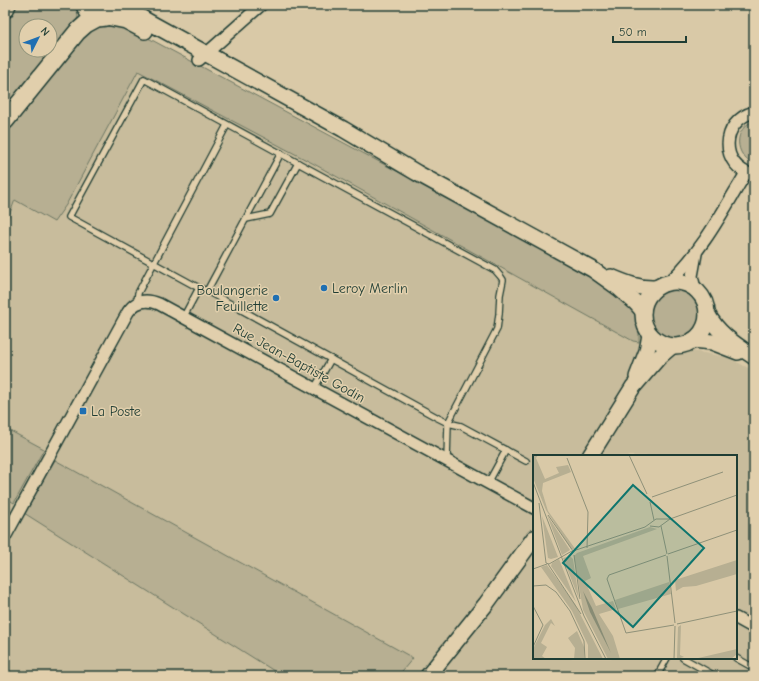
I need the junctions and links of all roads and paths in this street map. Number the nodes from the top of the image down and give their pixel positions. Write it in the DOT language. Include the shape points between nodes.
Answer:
graph roads {
  1 [pos="7,5"];
  2 [pos="85,5"];
  3 [pos="124,5"];
  4 [pos="261,5"];
  5 [pos="5,9"];
  6 [pos="107,14"];
  7 [pos="203,57"];
  8 [pos="754,112"];
  9 [pos="5,120"];
  10 [pos="227,124"];
  11 [pos="281,153"];
  12 [pos="298,163"];
  13 [pos="750,174"];
  14 [pos="246,219"];
  15 [pos="697,250"];
  16 [pos="154,263"];
  17 [pos="592,269"];
  18 [pos="662,285"];
  19 [pos="199,288"];
  20 [pos="695,289"];
  21 [pos="207,291"];
  22 [pos="137,303"];
  23 [pos="643,311"];
  24 [pos="707,313"];
  25 [pos="183,318"];
  26 [pos="650,335"];
  27 [pos="693,340"];
  28 [pos="672,346"];
  29 [pos="754,357"];
  30 [pos="331,359"];
  31 [pos="633,387"];
  32 [pos="314,389"];
  33 [pos="448,423"];
  34 [pos="506,450"];
  35 [pos="591,455"];
  36 [pos="447,461"];
  37 [pos="526,461"];
  38 [pos="488,483"];
  39 [pos="533,507"];
  40 [pos="9,518"];
  41 [pos="5,537"];
  42 [pos="533,539"];
  43 [pos="737,619"];
  44 [pos="754,628"];
  45 [pos="666,659"];
  46 [pos="685,659"];
  47 [pos="737,659"];
  48 [pos="754,668"];
  49 [pos="428,676"];
  50 [pos="657,676"];
  51 [pos="715,676"];
  1 -- 5 [label="main road"];
  2 -- 6 [label="main road" via="89,13"];
  3 -- 7 [label="main road" via="134,14"];
  4 -- 7 [label="street"];
  6 -- 7 [label="main road"];
  6 -- 9 [label="main road" via="86,24 77,32"];
  7 -- 17 [label="main road" via="384,158 417,173"];
  8 -- 13 [label="street" via="744,115 737,121 729,137 728,147 733,160"];
  10 -- 11 [label="lane"];
  10 -- 16 [label="lane"];
  10 -- 16 [label="lane" via="144,79 69,217"];
  11 -- 12 [label="lane"];
  11 -- 14 [label="lane"];
  12 -- 14 [label="lane" via="270,214"];
  12 -- 33 [label="lane" via="495,270 501,276 503,283 497,329"];
  13 -- 15 [label="street"];
  14 -- 21 [label="lane"];
  15 -- 18 [label="street" via="679,272"];
  15 -- 20 [label="street" via="692,271"];
  16 -- 19 [label="lane"];
  16 -- 22 [label="lane" via="138,293"];
  17 -- 18 [label="main road" via="638,287"];
  17 -- 23 [label="main road" via="620,289"];
  18 -- 20 [label="main road" via="682,283"];
  18 -- 23 [label="main road" via="647,298"];
  19 -- 21 [label="lane"];
  19 -- 25 [label="lane"];
  20 -- 24 [label="main road" via="703,300"];
  21 -- 30 [label="lane"];
  22 -- 25 [label="street, Rue Jean-Baptiste Godin" via="154,302"];
  22 -- 40 [label="street" via="128,312"];
  23 -- 26 [label="main road" via="644,324"];
  24 -- 27 [label="main road" via="700,334"];
  24 -- 29 [label="main road" via="719,330"];
  25 -- 32 [label="street, Rue Jean-Baptiste Godin"];
  26 -- 28 [label="main road" via="660,343"];
  26 -- 31 [label="main road" via="647,351"];
  27 -- 28 [label="main road" via="681,346"];
  27 -- 29 [label="main road" via="712,342"];
  28 -- 31 [label="main road"];
  30 -- 32 [label="lane"];
  30 -- 33 [label="lane"];
  31 -- 35 [label="main road"];
  32 -- 36 [label="street, Rue Jean-Baptiste Godin"];
  33 -- 34 [label="lane" via="461,426"];
  33 -- 36 [label="lane"];
  34 -- 37 [label="lane"];
  34 -- 38 [label="lane"];
  36 -- 38 [label="street, Rue Jean-Baptiste Godin"];
  38 -- 39 [label="street, Rue Jean-Baptiste Godin"];
  40 -- 41 [label="street"];
  42 -- 49 [label="main road"];
  43 -- 44 [label="street"];
  45 -- 50 [label="lane"];
  46 -- 51 [label="lane"];
  47 -- 48 [label="lane"];
}
